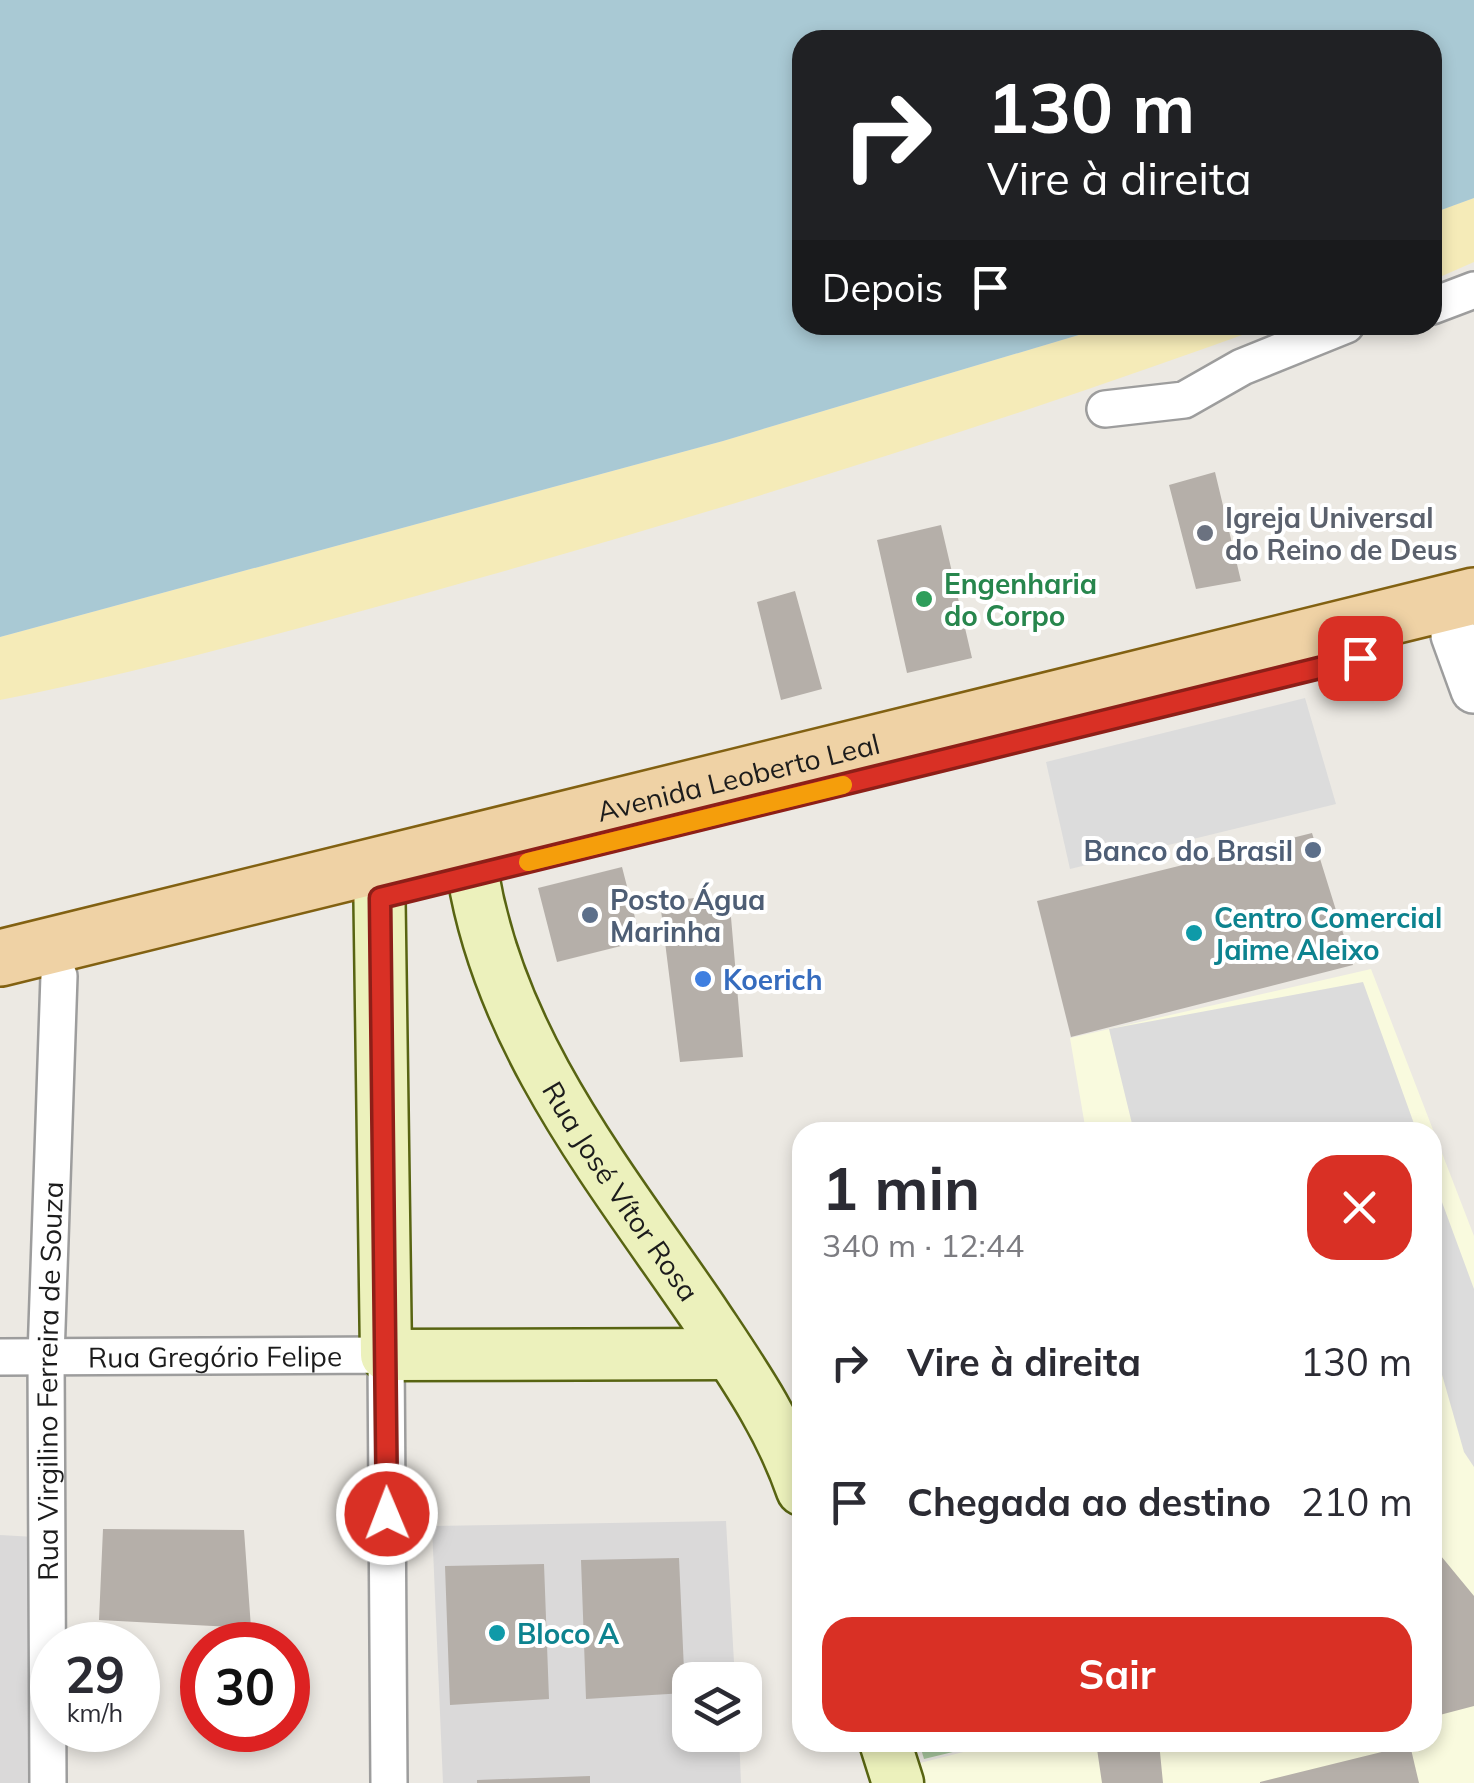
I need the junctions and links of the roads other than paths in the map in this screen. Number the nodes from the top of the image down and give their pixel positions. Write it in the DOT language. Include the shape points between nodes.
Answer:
graph roads {
  1 [pos="1474,290"];
  2 [pos="1442,302"];
  3 [pos="1321,335"];
  4 [pos="1105,409"];
  5 [pos="1467,620"];
  6 [pos="1474,690"];
  7 [pos="474,875"];
  8 [pos="379,882"];
  9 [pos="0,958"];
  10 [pos="59,976"];
  11 [pos="0,991"];
  12 [pos="730,1354"];
  13 [pos="386,1355"];
  14 [pos="0,1357"];
  15 [pos="46,1357"];
  16 [pos="792,1467"];
  17 [pos="887,1752"];
  18 [pos="48,1783"];
  19 [pos="389,1783"];
  20 [pos="898,1783"];
  1 -- 2 [label="street"];
  3 -- 4 [label="street" via="1184,400"];
  5 -- 6 [label="street"];
  5 -- 7 [label="main road, Avenida Leoberto Leal"];
  5 -- 8 [label="main road, Avenida Leoberto Leal"];
  7 -- 8 [label="main road, Avenida Leoberto Leal"];
  7 -- 12 [label="main road, Rua José Vítor Rosa" via="486,936 526,1040 584,1140"];
  8 -- 9 [label="main road, Avenida Leoberto Leal"];
  8 -- 10 [label="main road, Avenida Leoberto Leal"];
  8 -- 13 [label="main road"];
  10 -- 11 [label="main road, Avenida Leoberto Leal"];
  10 -- 15 [label="street, Rua Virgilino Ferreira de Souza"];
  12 -- 13 [label="main road, Rua Gregório Felipe"];
  12 -- 16 [label="main road, Rua José Vítor Rosa" via="764,1401"];
  13 -- 15 [label="street, Rua Gregório Felipe"];
  13 -- 19 [label="street"];
  14 -- 15 [label="street, Rua Gregório Felipe"];
  15 -- 18 [label="street, Rua Virgilino Ferreira de Souza"];
  17 -- 20 [label="main road"];
}
